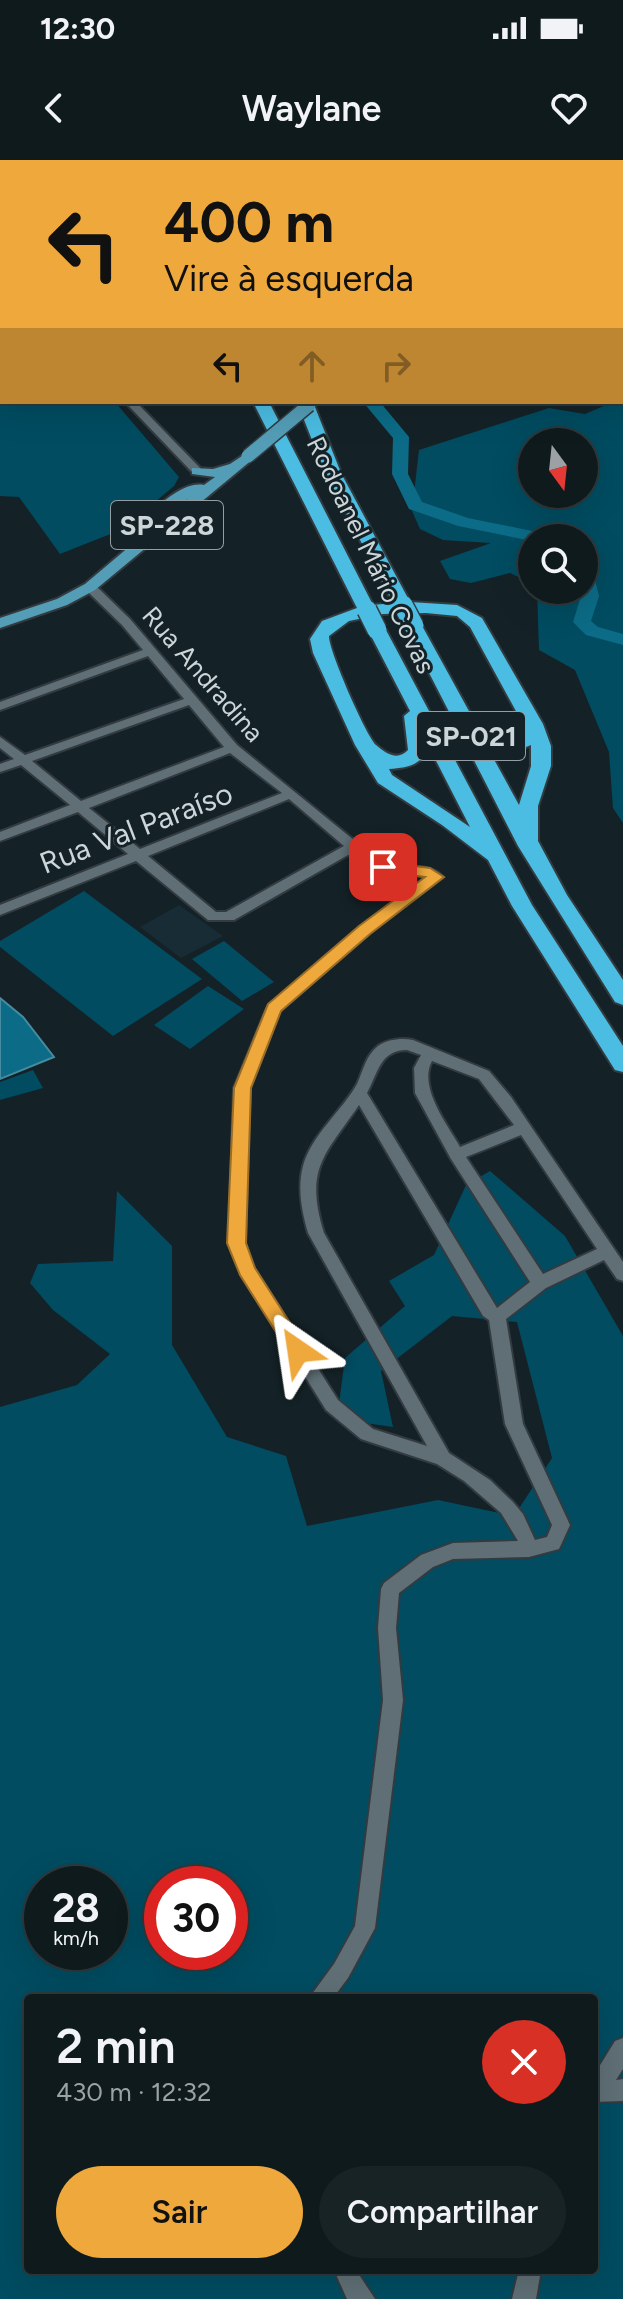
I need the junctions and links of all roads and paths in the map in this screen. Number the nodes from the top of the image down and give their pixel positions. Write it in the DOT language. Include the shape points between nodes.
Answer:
graph roads {
  1 [pos="132,404"];
  2 [pos="262,404"];
  3 [pos="306,404"];
  4 [pos="310,404"];
  5 [pos="235,467"];
  6 [pos="203,486"];
  7 [pos="90,587"];
  8 [pos="0,623"];
  9 [pos="149,652"];
  10 [pos="409,694"];
  11 [pos="450,695"];
  12 [pos="189,701"];
  13 [pos="0,706"];
  14 [pos="533,724"];
  15 [pos="0,741"];
  16 [pos="365,745"];
  17 [pos="232,748"];
  18 [pos="21,761"];
  19 [pos="0,768"];
  20 [pos="291,794"];
  21 [pos="79,807"];
  22 [pos="0,837"];
  23 [pos="528,846"];
  24 [pos="347,850"];
  25 [pos="138,855"];
  26 [pos="493,855"];
  27 [pos="0,910"];
  28 [pos="623,997"];
  29 [pos="429,1054"];
  30 [pos="623,1064"];
  31 [pos="359,1092"];
  32 [pos="524,1127"];
  33 [pos="456,1155"];
  34 [pos="607,1251"];
  35 [pos="623,1275"];
  36 [pos="540,1283"];
  37 [pos="497,1317"];
  38 [pos="443,1458"];
  39 [pos="529,1549"];
  40 [pos="323,1994"];
  41 [pos="623,2049"];
  42 [pos="598,2088"];
  43 [pos="623,2090"];
  44 [pos="598,2093"];
  45 [pos="346,2274"];
  46 [pos="529,2274"];
  47 [pos="363,2299"];
  48 [pos="524,2299"];
  1 -- 6 [label="street"];
  2 -- 10 [label="highway, Rodoanel Mário Covas / SP-021, bridge"];
  3 -- 11 [label="highway, Rodoanel Mário Covas / SP-021, bridge" via="333,473"];
  4 -- 5 [label="main road, SP-228, bridge"];
  5 -- 6 [label="main road, SP-228"];
  5 -- 6 [label="main road" via="213,473"];
  6 -- 7 [label="main road, SP-228"];
  7 -- 8 [label="main road, SP-228"];
  7 -- 9 [label="street, Rua Andradina"];
  9 -- 12 [label="street, Rua Andradina"];
  9 -- 13 [label="street"];
  10 -- 16 [label="highway" via="417,755 390,763"];
  10 -- 26 [label="highway, Rodoanel Mário Covas / SP-021"];
  11 -- 14 [label="highway" via="494,742 524,742"];
  11 -- 23 [label="highway, Rodoanel Mário Covas / SP-021"];
  12 -- 17 [label="street, Rua Andradina"];
  12 -- 18 [label="street"];
  14 -- 16 [label="highway" via="478,624 467,614 419,605 336,620 319,636"];
  14 -- 23 [label="highway" via="542,757 528,806"];
  15 -- 18 [label="street"];
  16 -- 26 [label="highway" via="385,779"];
  17 -- 20 [label="street, Rua Andradina"];
  17 -- 21 [label="street"];
  18 -- 19 [label="street"];
  18 -- 21 [label="street"];
  20 -- 24 [label="street, Rua Andradina" via="350,844"];
  20 -- 25 [label="street, Rua Val Paraíso"];
  21 -- 22 [label="street"];
  21 -- 25 [label="street"];
  23 -- 28 [label="highway, Rodoanel Mário Covas / SP-021"];
  24 -- 25 [label="street" via="229,917 213,917"];
  24 -- 38 [label="street" via="383,867 436,877 274,1008 242,1088 237,1243 247,1270 332,1405 367,1434"];
  25 -- 27 [label="street, Rua Val Paraíso"];
  26 -- 30 [label="highway, Rodoanel Mário Covas / SP-021"];
  29 -- 31 [label="street" via="407,1044 385,1048"];
  29 -- 32 [label="street" via="484,1075"];
  29 -- 33 [label="street" via="421,1068 423,1093"];
  31 -- 37 [label="street"];
  31 -- 38 [label="street" via="312,1161 308,1208 316,1233"];
  32 -- 33 [label="street"];
  32 -- 34 [label="street"];
  33 -- 36 [label="street"];
  34 -- 35 [label="street"];
  34 -- 36 [label="street"];
  36 -- 37 [label="street"];
  37 -- 39 [label="street" via="514,1424 561,1525 553,1543"];
  38 -- 39 [label="street" via="504,1502 525,1531"];
  39 -- 40 [label="street" via="453,1551 427,1561 390,1589 387,1628 393,1700 365,1928"];
  41 -- 42 [label="street"];
  43 -- 44 [label="street"];
  45 -- 47 [label="street"];
  46 -- 48 [label="street"];
}
